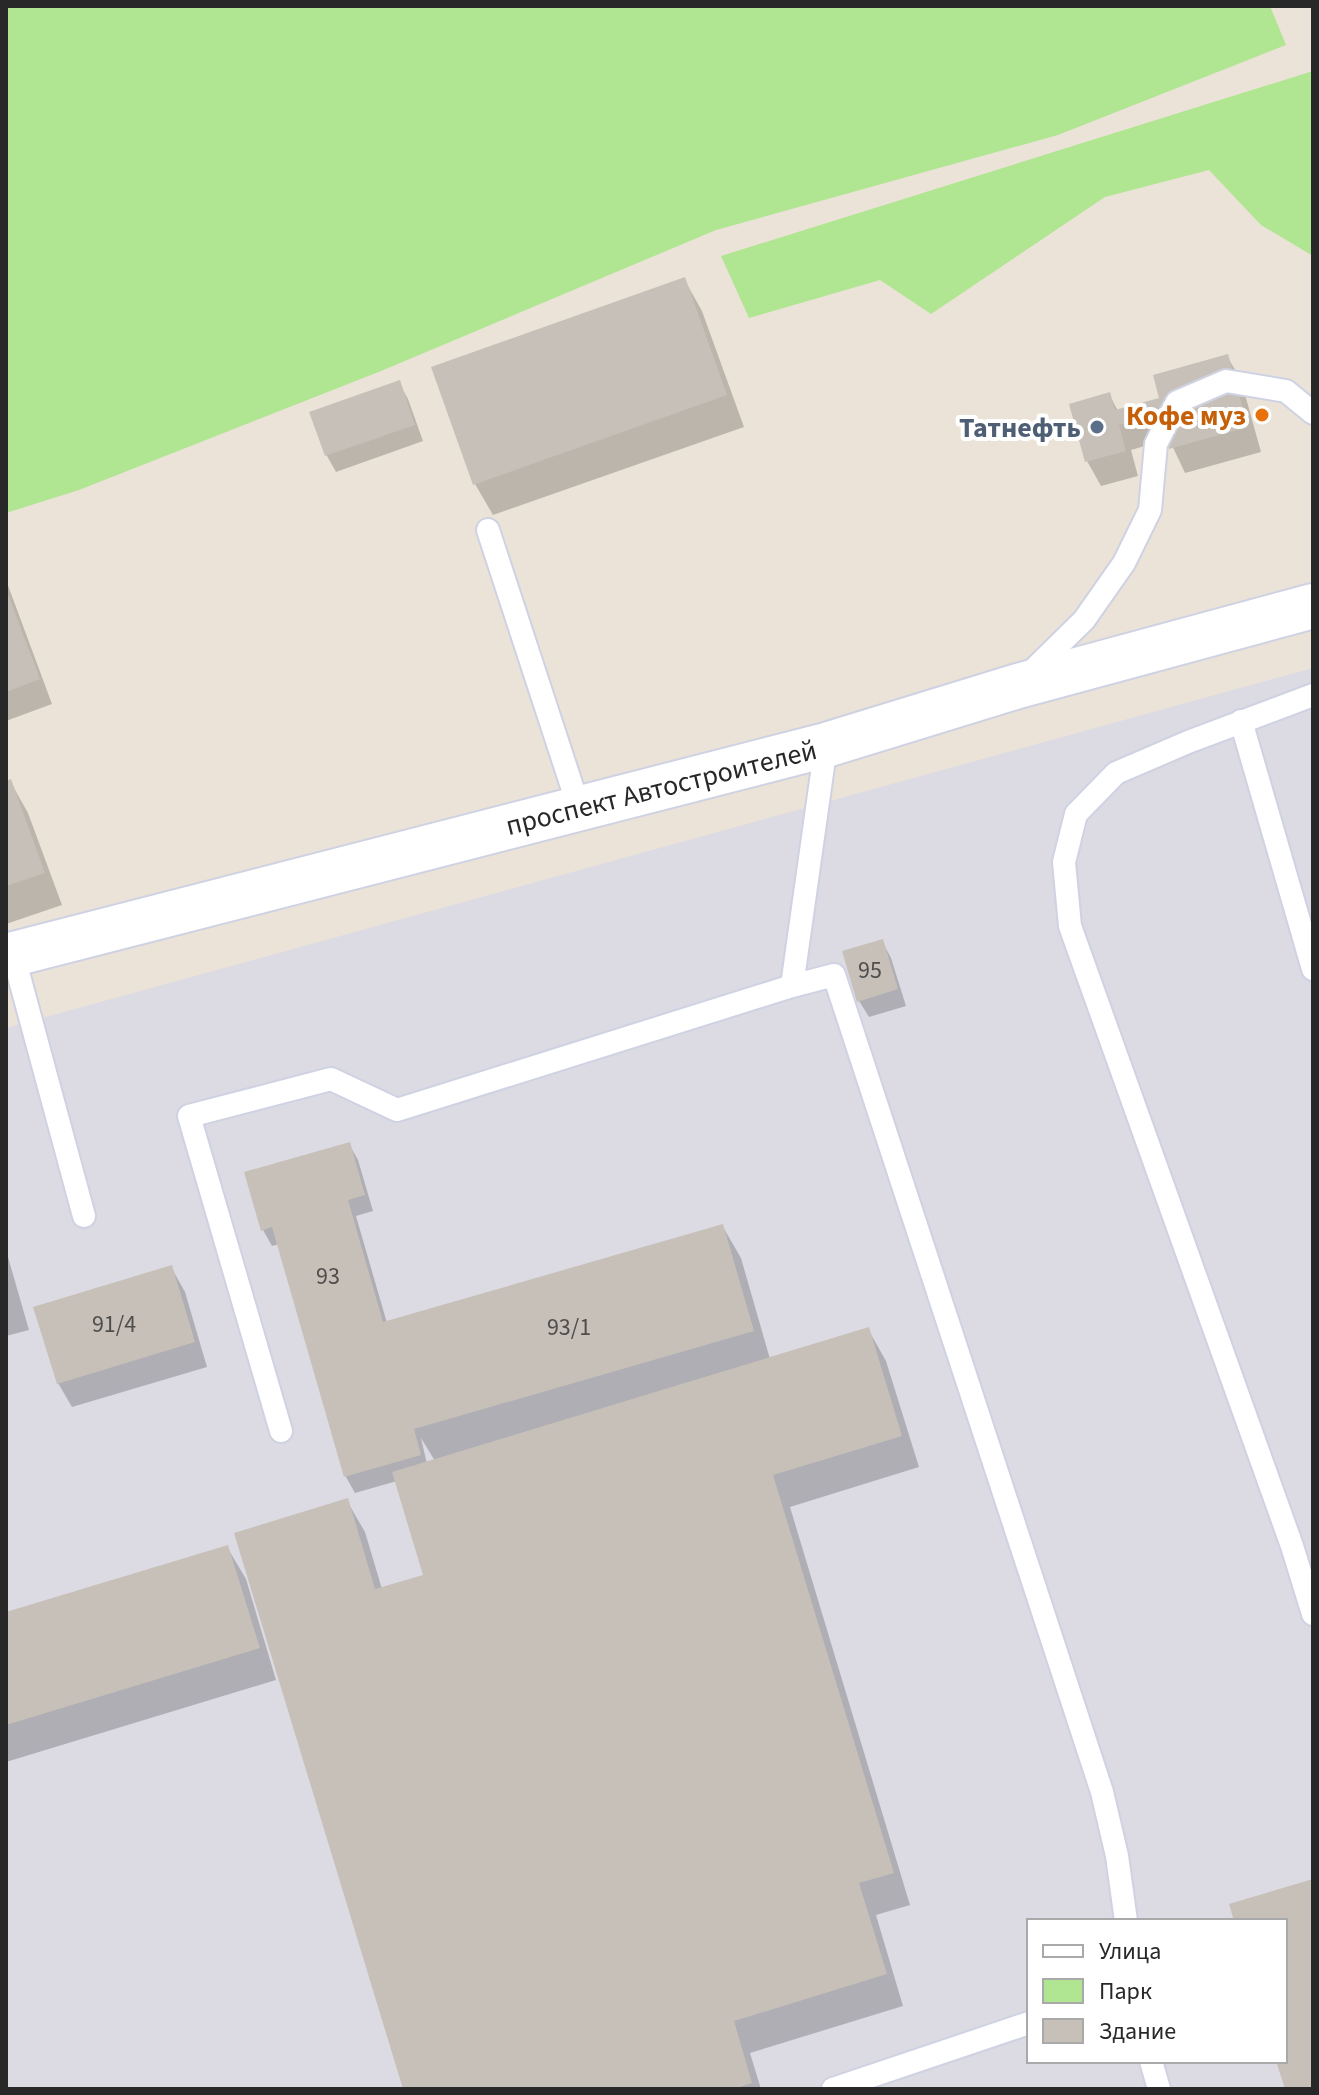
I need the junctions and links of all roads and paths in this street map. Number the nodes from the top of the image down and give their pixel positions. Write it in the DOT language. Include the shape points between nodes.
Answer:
graph roads {
  1 [pos="1313,413"];
  2 [pos="488,530"];
  3 [pos="1313,606"];
  4 [pos="1018,686"];
  5 [pos="1313,695"];
  6 [pos="1241,721"];
  7 [pos="826,745"];
  8 [pos="579,808"];
  9 [pos="9,955"];
  10 [pos="1313,969"];
  11 [pos="792,986"];
  12 [pos="84,1216"];
  13 [pos="281,1431"];
  14 [pos="1313,1614"];
  15 [pos="1126,1919"];
  16 [pos="1027,2024"];
  17 [pos="1152,2063"];
  18 [pos="833,2089"];
  19 [pos="1159,2089"];
  1 -- 4 [label="lane" via="1286,391 1226,381 1177,402 1156,444 1150,510 1124,563 1084,620"];
  2 -- 8 [label="lane"];
  3 -- 4 [label="main road, проспект Автостроителей"];
  4 -- 7 [label="main road, проспект Автостроителей"];
  5 -- 6 [label="lane"];
  6 -- 10 [label="lane"];
  6 -- 14 [label="lane" via="1116,773 1076,814 1064,862 1070,926"];
  7 -- 8 [label="main road, проспект Автостроителей"];
  7 -- 11 [label="lane"];
  8 -- 9 [label="main road, проспект Автостроителей"];
  9 -- 12 [label="lane"];
  11 -- 13 [label="lane" via="397,1110 331,1079 189,1116"];
  11 -- 15 [label="lane" via="834,975 1102,1792"];
  16 -- 18 [label="lane"];
  17 -- 19 [label="lane"];
}
